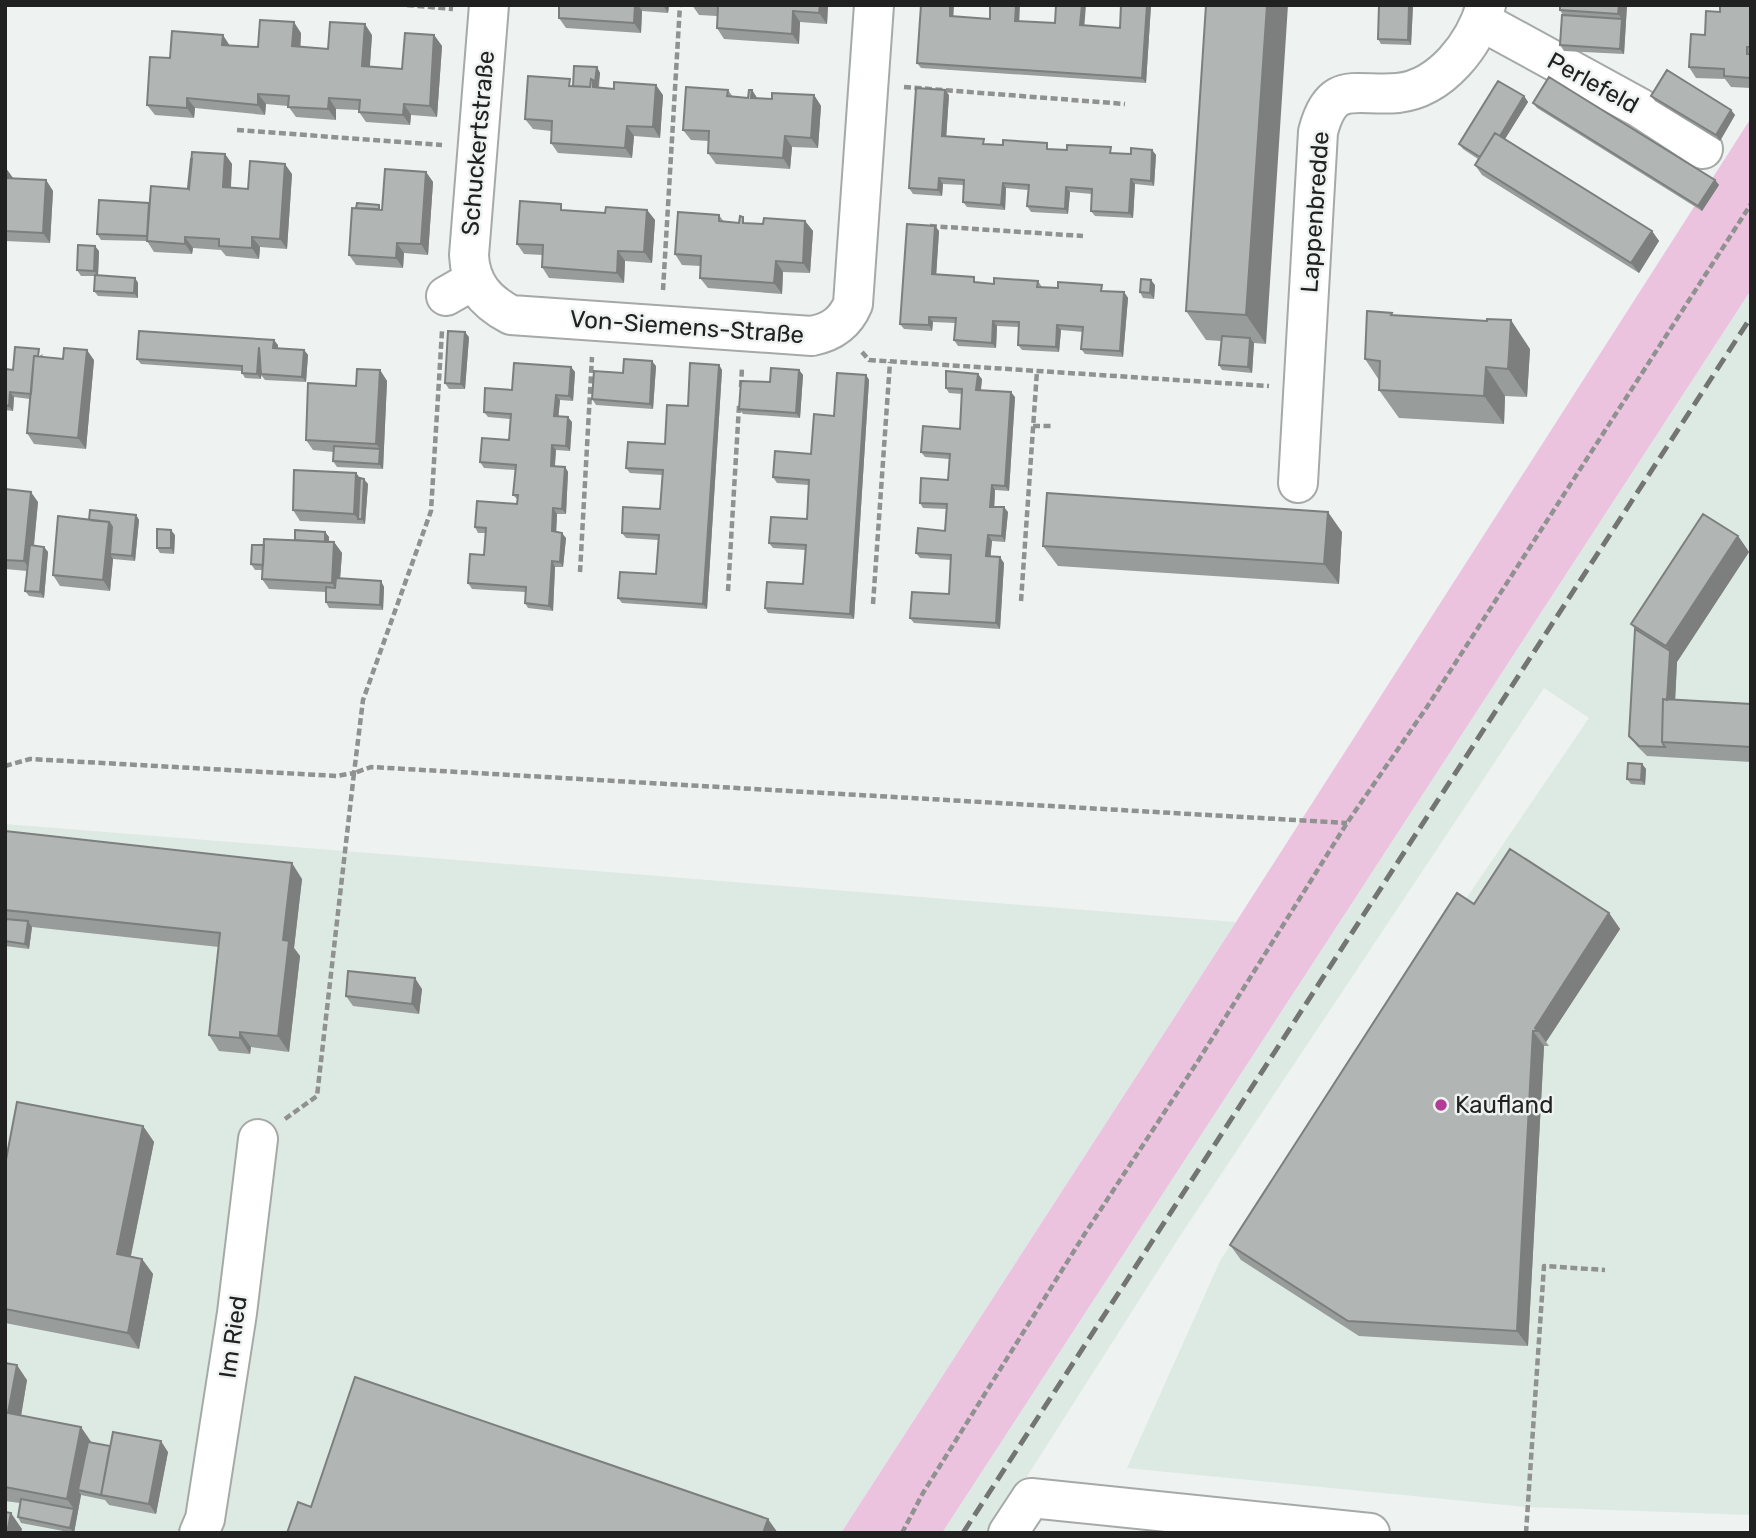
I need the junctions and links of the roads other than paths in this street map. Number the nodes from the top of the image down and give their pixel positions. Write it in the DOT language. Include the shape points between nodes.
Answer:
graph roads {
  1 [pos="874,5"];
  2 [pos="489,8"];
  3 [pos="1483,13"];
  4 [pos="1703,149"];
  5 [pos="460,288"];
  6 [pos="1298,483"];
  7 [pos="258,1139"];
  8 [pos="199,1533"];
  9 [pos="1008,1533"];
  10 [pos="1370,1533"];
  1 -- 5 [label="street, Von-Siemens-Straße" via="853,304 838,326 812,336 511,315"];
  2 -- 5 [label="street, Schuckertstraße" via="470,267"];
  3 -- 4 [label="street, Perlefeld"];
  3 -- 6 [label="street, Lappenbredde" via="1458,60 1420,87 1399,93 1347,92 1333,100 1323,115 1318,132"];
  7 -- 8 [label="street, Im Ried" via="237,1313 205,1519"];
  9 -- 10 [label="street" via="1031,1498"];
}
